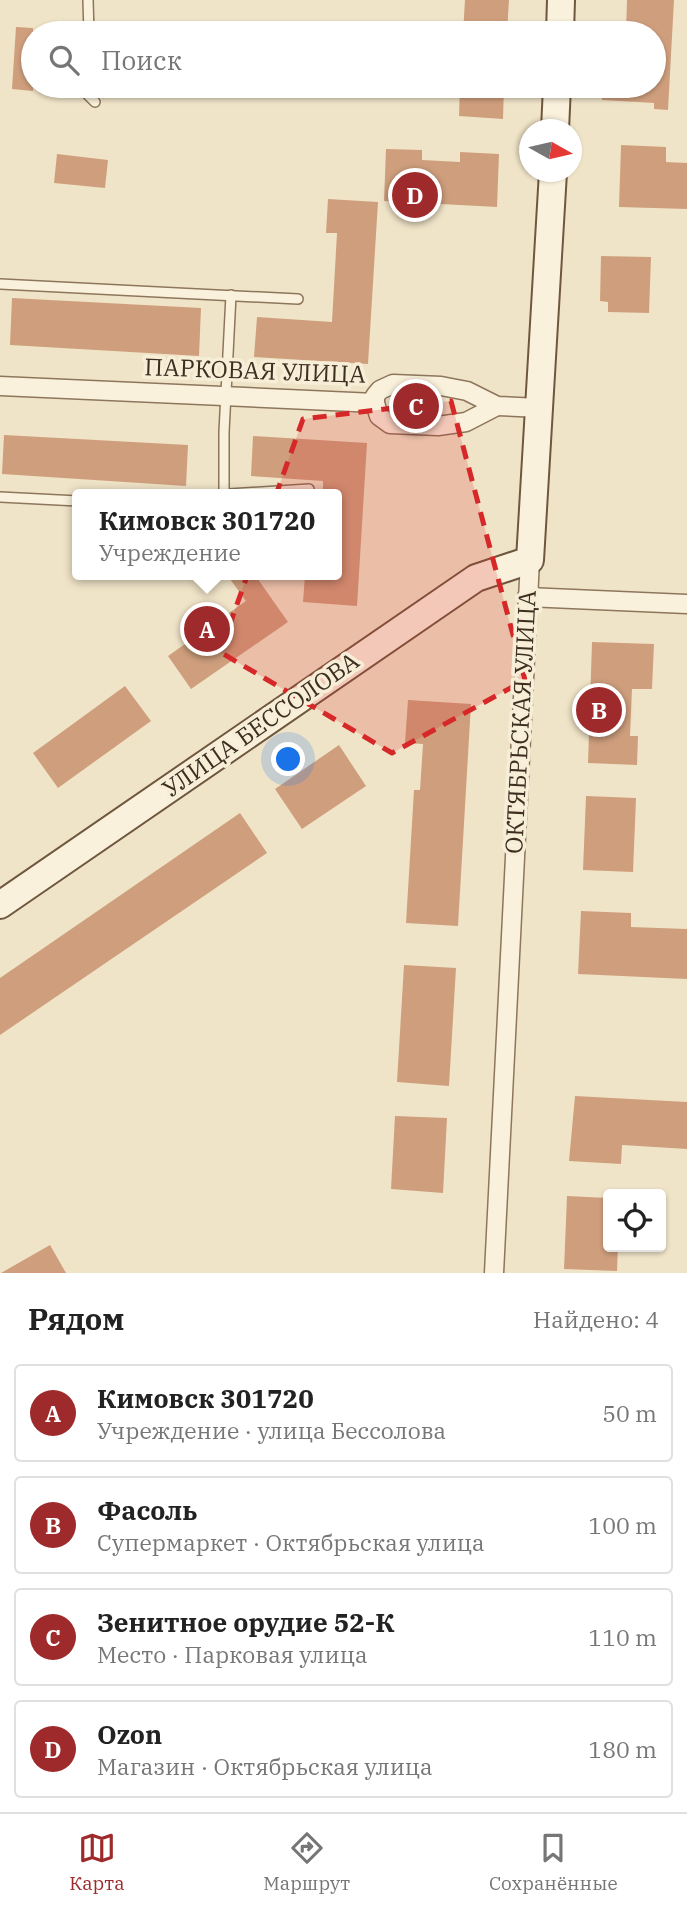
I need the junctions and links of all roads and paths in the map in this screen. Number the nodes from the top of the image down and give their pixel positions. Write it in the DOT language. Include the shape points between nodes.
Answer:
graph roads {
  1 [pos="88,0"];
  2 [pos="561,0"];
  3 [pos="89,21"];
  4 [pos="560,21"];
  5 [pos="91,98"];
  6 [pos="556,98"];
  7 [pos="95,102"];
  8 [pos="556,119"];
  9 [pos="552,182"];
  10 [pos="0,284"];
  11 [pos="231,295"];
  12 [pos="298,299"];
  13 [pos="0,386"];
  14 [pos="226,396"];
  15 [pos="375,403"];
  16 [pos="497,406"];
  17 [pos="540,408"];
  18 [pos="224,489"];
  19 [pos="0,497"];
  20 [pos="72,501"];
  21 [pos="530,560"];
  22 [pos="527,597"];
  23 [pos="687,604"];
  24 [pos="0,905"];
  25 [pos="494,1273"];
  1 -- 3 [label="lane"];
  2 -- 4 [label="main road"];
  5 -- 7 [label="lane"];
  6 -- 8 [label="main road"];
  9 -- 17 [label="main road, ОКТЯБРЬСКАЯ УЛИЦА"];
  10 -- 11 [label="lane"];
  11 -- 12 [label="lane"];
  11 -- 14 [label="lane"];
  13 -- 14 [label="street, ПАРКОВАЯ УЛИЦА"];
  14 -- 15 [label="street, ПАРКОВАЯ УЛИЦА"];
  14 -- 18 [label="lane"];
  15 -- 16 [label="street, ПАРКОВАЯ УЛИЦА" via="380,390 393,384 467,391"];
  15 -- 16 [label="street" via="379,416 390,424 438,426 466,422"];
  16 -- 17 [label="street, ПАРКОВАЯ УЛИЦА"];
  17 -- 21 [label="main road, ОКТЯБРЬСКАЯ УЛИЦА"];
  19 -- 20 [label="lane"];
  21 -- 22 [label="street, ОКТЯБРЬСКАЯ УЛИЦА"];
  21 -- 24 [label="main road, УЛИЦА БЕССОЛОВА" via="476,578"];
  22 -- 23 [label="street"];
  22 -- 25 [label="street, ОКТЯБРЬСКАЯ УЛИЦА"];
}
